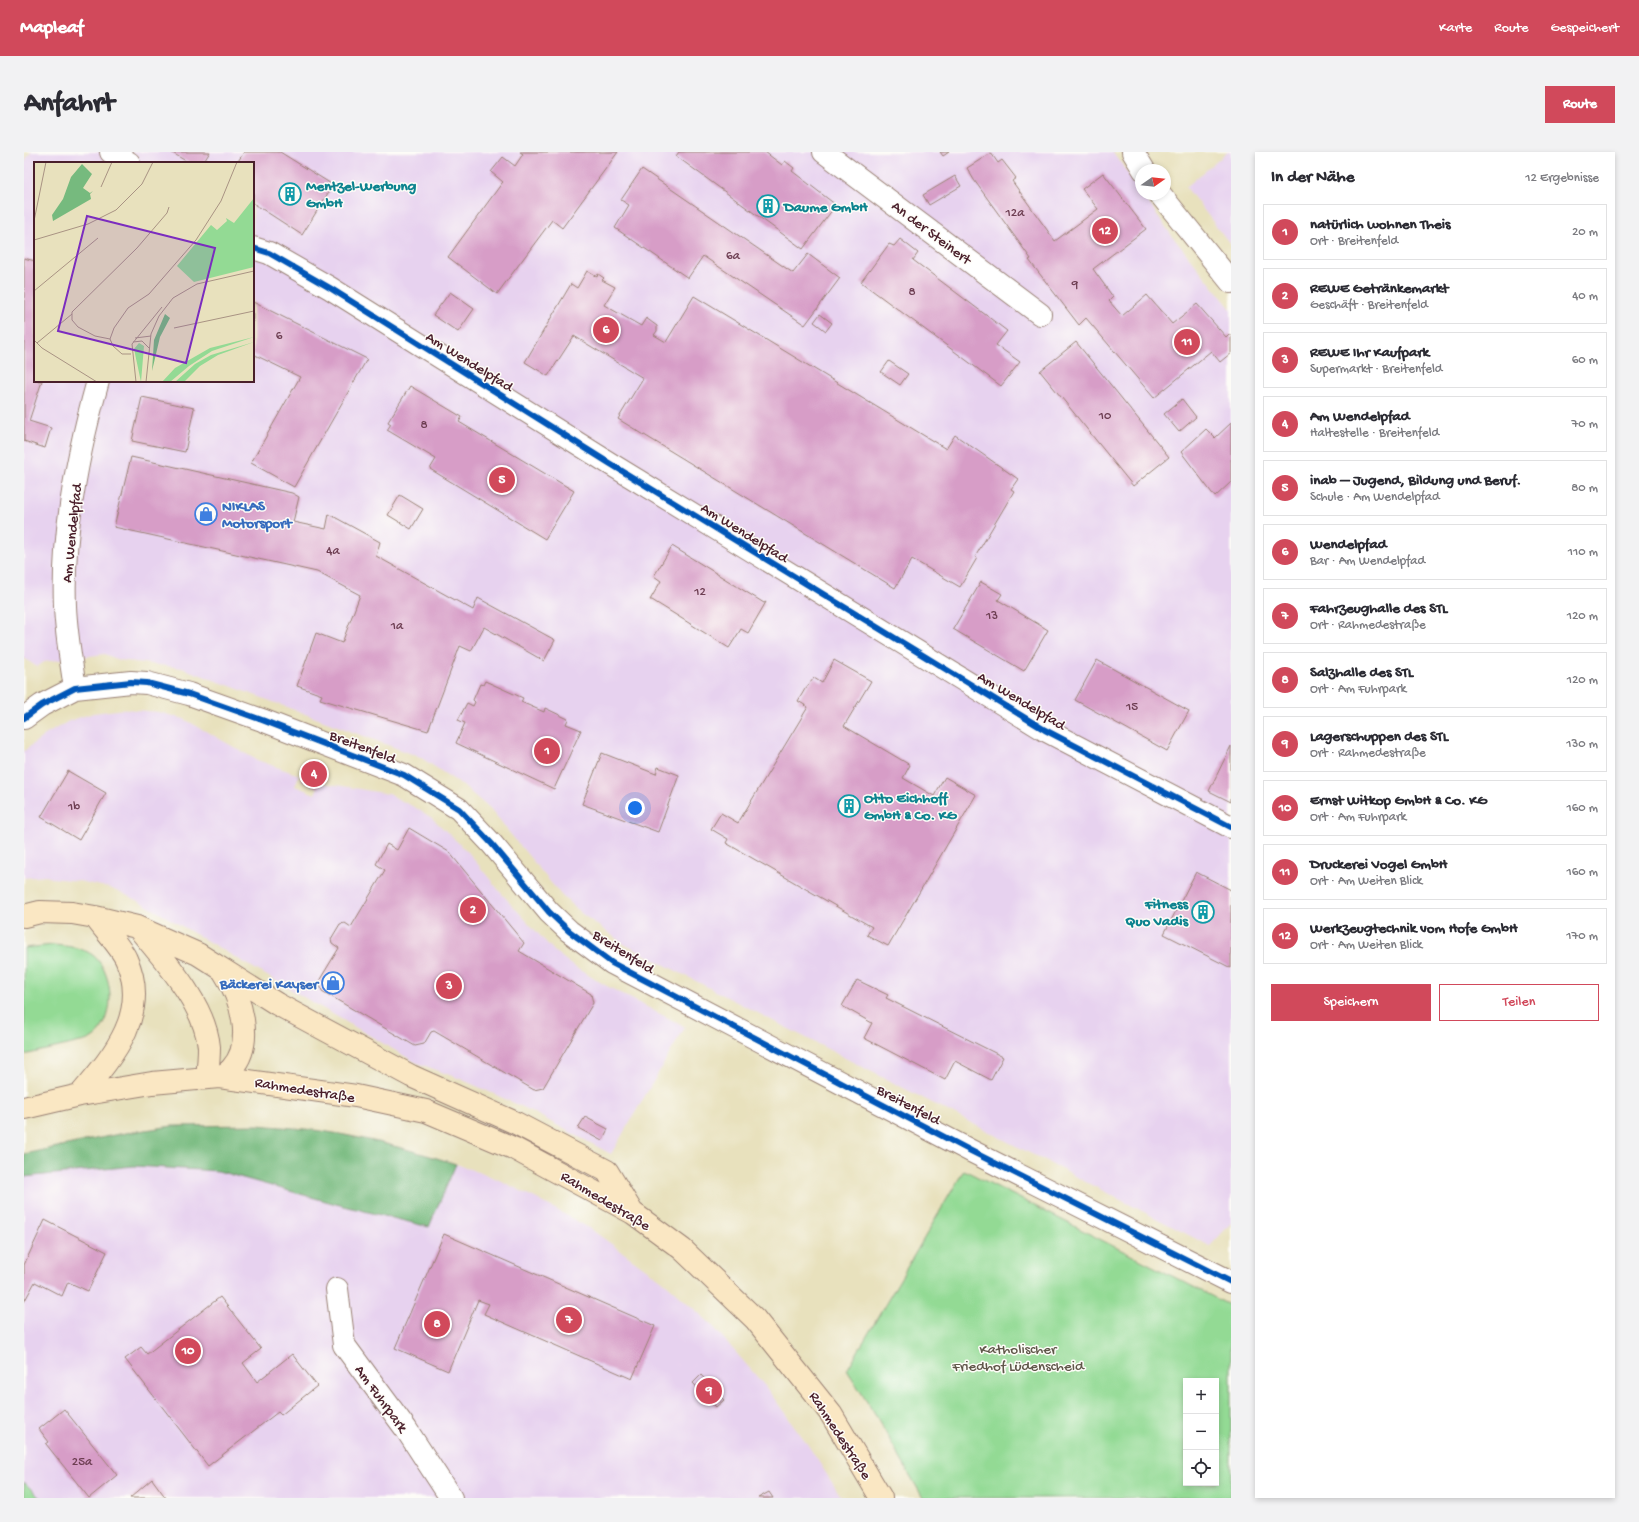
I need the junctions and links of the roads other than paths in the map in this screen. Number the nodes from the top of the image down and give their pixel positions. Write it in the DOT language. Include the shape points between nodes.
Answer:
graph roads {
  1 [pos="111,152"];
  2 [pos="824,152"];
  3 [pos="1133,152"];
  4 [pos="127,162"];
  5 [pos="1140,164"];
  6 [pos="1165,200"];
  7 [pos="254,248"];
  8 [pos="1231,282"];
  9 [pos="1040,314"];
  10 [pos="98,382"];
  11 [pos="75,688"];
  12 [pos="24,718"];
  13 [pos="1231,827"];
  14 [pos="24,916"];
  15 [pos="95,917"];
  16 [pos="137,927"];
  17 [pos="224,972"];
  18 [pos="213,1077"];
  19 [pos="80,1095"];
  20 [pos="24,1108"];
  21 [pos="633,1213"];
  22 [pos="1231,1282"];
  23 [pos="337,1289"];
  24 [pos="451,1498"];
  25 [pos="882,1498"];
  1 -- 4 [label="street"];
  2 -- 9 [label="street, An der Steinert"];
  3 -- 5 [label="street"];
  6 -- 8 [label="street"];
  7 -- 13 [label="street, Am Wendelpfad" via="269,253 330,288 656,492 1045,730"];
  10 -- 11 [label="street, Am Wendelpfad" via="73,492 68,544 65,607"];
  11 -- 12 [label="street, Breitenfeld" via="42,705"];
  11 -- 22 [label="street, Breitenfeld" via="131,682 147,683 189,694 404,776 459,809 549,912 569,931 612,963 971,1151"];
  14 -- 15 [label="main road" via="40,912"];
  15 -- 16 [label="main road"];
  15 -- 19 [label="main road" via="126,958 134,986 134,1008 128,1026 108,1062"];
  16 -- 17 [label="main road" via="198,954"];
  16 -- 18 [label="main road" via="172,970 196,1007 206,1033"];
  17 -- 18 [label="main road" via="238,1001 244,1039 240,1056 232,1069"];
  17 -- 21 [label="main road" via="277,1004 411,1076 516,1123 607,1171"];
  18 -- 19 [label="main road, Rahmedestraße" via="152,1083"];
  18 -- 21 [label="main road, Rahmedestraße" via="348,1095 426,1111 513,1148"];
  19 -- 20 [label="main road, Rahmedestraße"];
  21 -- 25 [label="main road, Rahmedestraße" via="682,1249 755,1319 831,1414"];
  23 -- 24 [label="street, Am Fuhrpark" via="344,1345 406,1429"];
}
